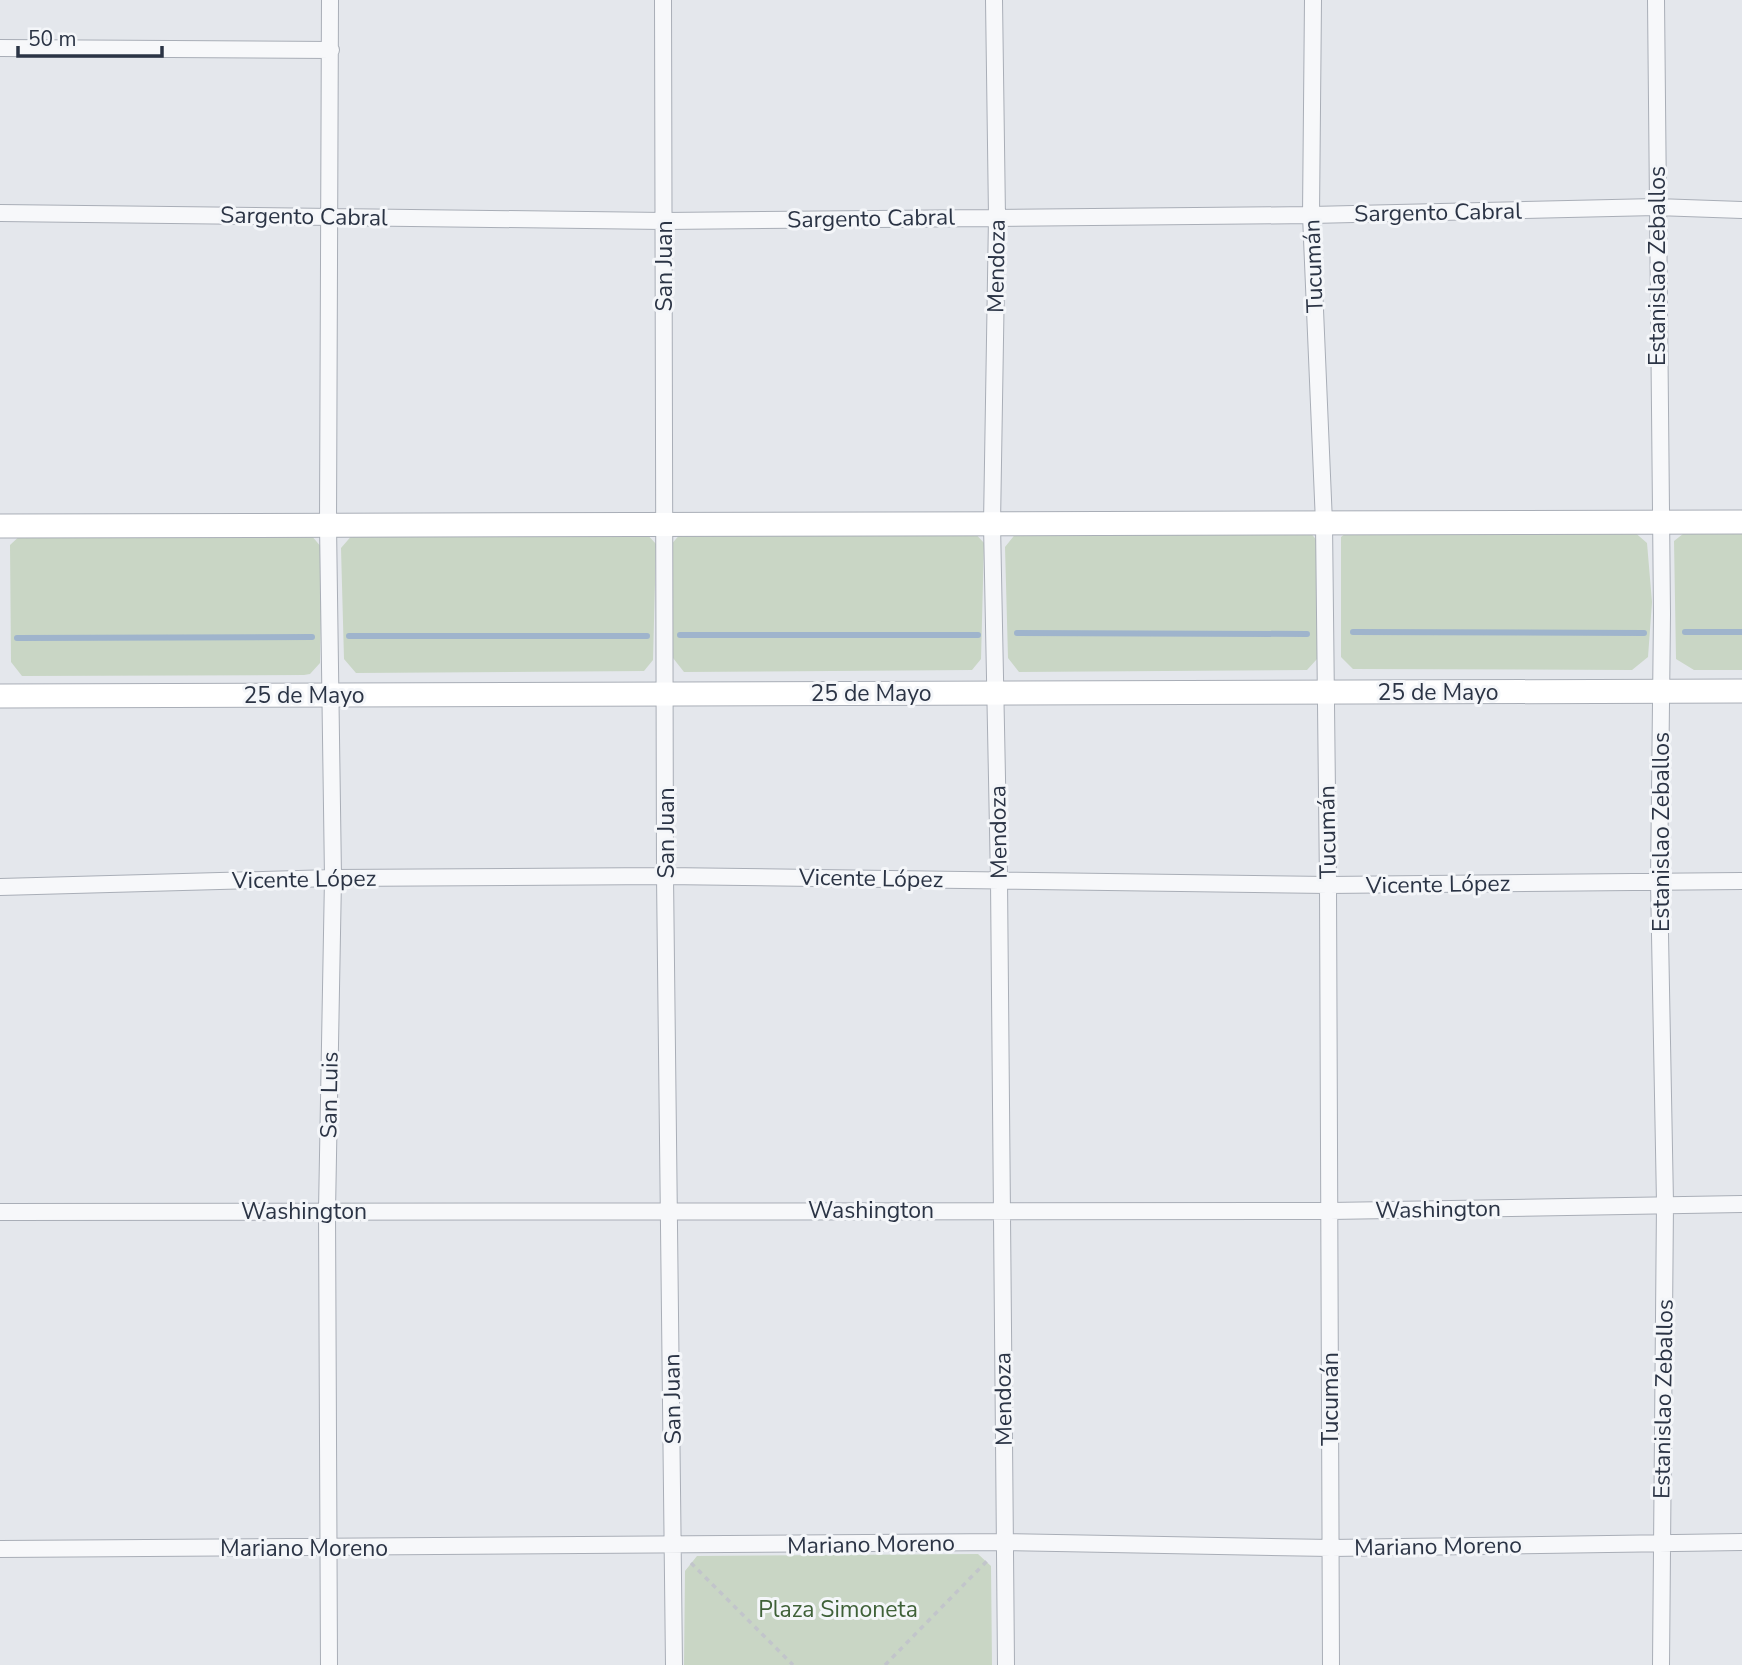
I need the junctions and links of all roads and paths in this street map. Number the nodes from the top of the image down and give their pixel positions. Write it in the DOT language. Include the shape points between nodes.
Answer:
graph roads {
  1 [pos="330,0"];
  2 [pos="663,0"];
  3 [pos="994,0"];
  4 [pos="1313,0"];
  5 [pos="1656,0"];
  6 [pos="0,48"];
  7 [pos="331,50"];
  8 [pos="1656,207"];
  9 [pos="1742,210"];
  10 [pos="0,213"];
  11 [pos="1311,215"];
  12 [pos="332,216"];
  13 [pos="996,217"];
  14 [pos="664,221"];
  15 [pos="1659,522"];
  16 [pos="1742,522"];
  17 [pos="1324,523"];
  18 [pos="665,524"];
  19 [pos="992,524"];
  20 [pos="328,525"];
  21 [pos="0,526"];
  22 [pos="1661,691"];
  23 [pos="1742,691"];
  24 [pos="1324,692"];
  25 [pos="994,693"];
  26 [pos="666,694"];
  27 [pos="332,695"];
  28 [pos="0,696"];
  29 [pos="665,876"];
  30 [pos="333,878"];
  31 [pos="999,880"];
  32 [pos="1659,881"];
  33 [pos="1742,881"];
  34 [pos="1328,885"];
  35 [pos="0,887"];
  36 [pos="1665,1203"];
  37 [pos="1742,1204"];
  38 [pos="1000,1209"];
  39 [pos="668,1210"];
  40 [pos="327,1211"];
  41 [pos="1329,1211"];
  42 [pos="0,1212"];
  43 [pos="1662,1541"];
  44 [pos="1005,1542"];
  45 [pos="1742,1542"];
  46 [pos="674,1547"];
  47 [pos="329,1548"];
  48 [pos="1331,1548"];
  49 [pos="0,1549"];
  50 [pos="329,1665"];
  51 [pos="674,1665"];
  52 [pos="793,1665"];
  53 [pos="885,1665"];
  54 [pos="1006,1665"];
  55 [pos="1331,1665"];
  56 [pos="1661,1665"];
  1 -- 7 [label="street, San Luis"];
  2 -- 14 [label="street, San Juan"];
  3 -- 13 [label="street, Mendoza"];
  4 -- 11 [label="street, Tucumán"];
  5 -- 8 [label="street, Estanislao Zeballos"];
  6 -- 7 [label="street"];
  7 -- 12 [label="street, San Luis"];
  8 -- 9 [label="street, Sargento Cabral"];
  8 -- 11 [label="street, Sargento Cabral"];
  8 -- 15 [label="street, Estanislao Zeballos"];
  10 -- 12 [label="street, Sargento Cabral"];
  11 -- 13 [label="street, Sargento Cabral"];
  11 -- 17 [label="street, Tucumán"];
  12 -- 14 [label="street, Sargento Cabral"];
  12 -- 20 [label="street, San Luis"];
  13 -- 14 [label="street, Sargento Cabral"];
  13 -- 19 [label="street, Mendoza"];
  14 -- 18 [label="street, San Juan"];
  15 -- 16 [label="street"];
  15 -- 17 [label="street"];
  15 -- 22 [label="street, Estanislao Zeballos"];
  17 -- 19 [label="street"];
  17 -- 24 [label="street, Tucumán"];
  18 -- 19 [label="street"];
  18 -- 20 [label="street"];
  18 -- 26 [label="street, San Juan"];
  19 -- 25 [label="street, Mendoza"];
  20 -- 21 [label="street"];
  20 -- 27 [label="street, San Luis"];
  22 -- 23 [label="street, 25 de Mayo"];
  22 -- 24 [label="street, 25 de Mayo"];
  22 -- 32 [label="street, Estanislao Zeballos"];
  24 -- 25 [label="street, 25 de Mayo"];
  24 -- 34 [label="street, Tucumán"];
  25 -- 26 [label="street, 25 de Mayo"];
  25 -- 31 [label="street, Mendoza"];
  26 -- 27 [label="street, 25 de Mayo"];
  26 -- 29 [label="street, San Juan"];
  27 -- 28 [label="street, 25 de Mayo"];
  27 -- 30 [label="street, San Luis"];
  29 -- 30 [label="street, Vicente López"];
  29 -- 31 [label="street, Vicente López"];
  29 -- 39 [label="street, San Juan"];
  30 -- 35 [label="street, Vicente López"];
  30 -- 40 [label="street, San Luis"];
  31 -- 34 [label="street, Vicente López"];
  31 -- 38 [label="street, Mendoza"];
  32 -- 33 [label="street, Vicente López"];
  32 -- 34 [label="street, Vicente López"];
  32 -- 36 [label="street, Estanislao Zeballos"];
  34 -- 41 [label="street, Tucumán"];
  36 -- 37 [label="street, Washington"];
  36 -- 41 [label="street, Washington"];
  36 -- 43 [label="street, Estanislao Zeballos"];
  38 -- 39 [label="street, Washington"];
  38 -- 41 [label="street, Washington"];
  38 -- 44 [label="street, Mendoza"];
  39 -- 40 [label="street, Washington"];
  39 -- 46 [label="street, San Juan"];
  40 -- 42 [label="street, Washington"];
  40 -- 47 [label="street, San Luis"];
  41 -- 48 [label="street, Tucumán"];
  43 -- 45 [label="street, Mariano Moreno"];
  43 -- 48 [label="street, Mariano Moreno"];
  43 -- 56 [label="street, Estanislao Zeballos"];
  44 -- 46 [label="street, Mariano Moreno"];
  44 -- 48 [label="street, Mariano Moreno"];
  44 -- 53 [label="path"];
  44 -- 54 [label="street, Mendoza"];
  46 -- 47 [label="street, Mariano Moreno"];
  46 -- 51 [label="street, San Juan"];
  46 -- 52 [label="path"];
  47 -- 49 [label="street, Mariano Moreno"];
  47 -- 50 [label="street, San Luis"];
  48 -- 55 [label="street, Tucumán"];
}
